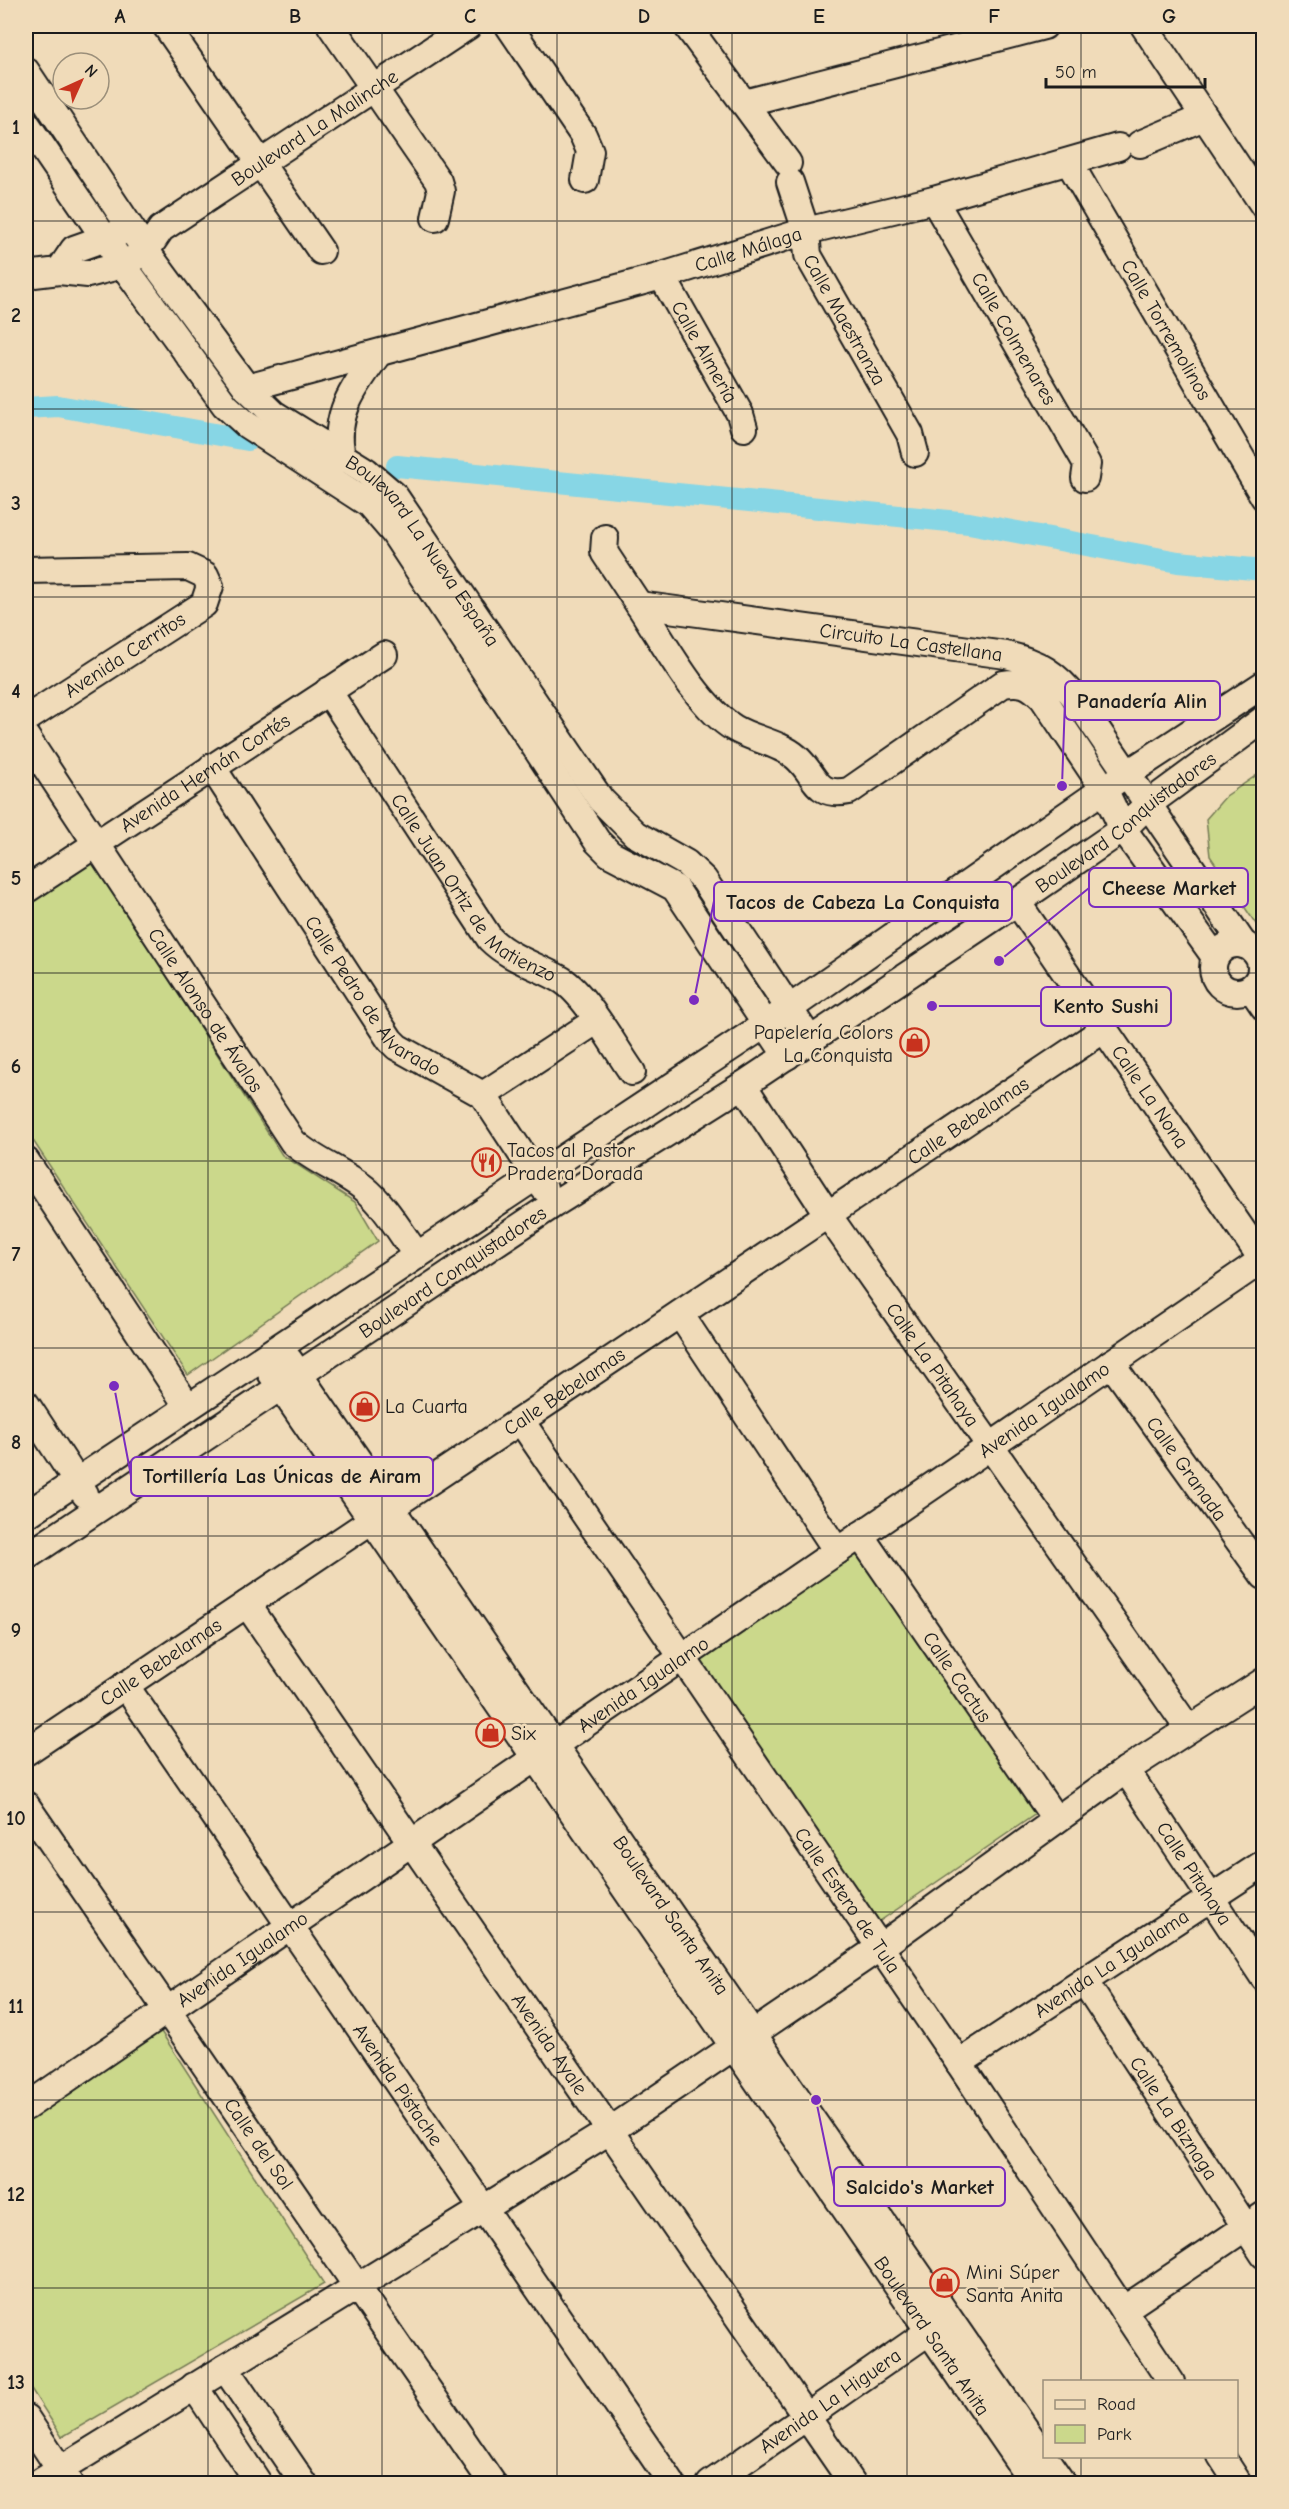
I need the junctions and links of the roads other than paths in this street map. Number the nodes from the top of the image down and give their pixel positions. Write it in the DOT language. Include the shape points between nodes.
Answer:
graph roads {
  1 [pos="166,26"];
  2 [pos="331,26"];
  3 [pos="468,26"];
  4 [pos="509,26"];
  5 [pos="687,26"];
  6 [pos="1044,26"];
  7 [pos="1144,26"];
  8 [pos="26,71"];
  9 [pos="374,89"];
  10 [pos="744,103"];
  11 [pos="1204,117"];
  12 [pos="26,123"];
  13 [pos="1069,162"];
  14 [pos="261,165"];
  15 [pos="585,180"];
  16 [pos="934,200"];
  17 [pos="1263,206"];
  18 [pos="435,218"];
  19 [pos="161,229"];
  20 [pos="132,230"];
  21 [pos="806,231"];
  22 [pos="104,237"];
  23 [pos="146,251"];
  24 [pos="321,251"];
  25 [pos="123,265"];
  26 [pos="58,271"];
  27 [pos="26,275"];
  28 [pos="662,276"];
  29 [pos="378,354"];
  30 [pos="247,388"];
  31 [pos="744,428"];
  32 [pos="915,453"];
  33 [pos="342,455"];
  34 [pos="322,472"];
  35 [pos="1085,478"];
  36 [pos="1263,497"];
  37 [pos="605,538"];
  38 [pos="26,570"];
  39 [pos="639,605"];
  40 [pos="384,655"];
  41 [pos="1023,670"];
  42 [pos="1263,684"];
  43 [pos="328,691"];
  44 [pos="26,719"];
  45 [pos="1263,719"];
  46 [pos="26,737"];
  47 [pos="212,767"];
  48 [pos="1126,774"];
  49 [pos="1104,789"];
  50 [pos="1147,805"];
  51 [pos="1123,829"];
  52 [pos="95,844"];
  53 [pos="26,890"];
  54 [pos="1017,902"];
  55 [pos="1255,951"];
  56 [pos="1215,957"];
  57 [pos="1257,998"];
  58 [pos="790,1008"];
  59 [pos="596,1021"];
  60 [pos="765,1024"];
  61 [pos="1103,1030"];
  62 [pos="810,1040"];
  63 [pos="787,1056"];
  64 [pos="632,1072"];
  65 [pos="744,1085"];
  66 [pos="483,1095"];
  67 [pos="26,1161"];
  68 [pos="536,1175"];
  69 [pos="554,1204"];
  70 [pos="828,1215"];
  71 [pos="416,1254"];
  72 [pos="1263,1261"];
  73 [pos="680,1314"];
  74 [pos="269,1352"];
  75 [pos="1111,1363"];
  76 [pos="290,1380"];
  77 [pos="26,1405"];
  78 [pos="188,1407"];
  79 [pos="521,1421"];
  80 [pos="991,1445"];
  81 [pos="76,1481"];
  82 [pos="96,1510"];
  83 [pos="381,1514"];
  84 [pos="26,1515"];
  85 [pos="860,1535"];
  86 [pos="837,1551"];
  87 [pos="26,1557"];
  88 [pos="1263,1576"];
  89 [pos="247,1604"];
  90 [pos="681,1657"];
  91 [pos="1263,1681"];
  92 [pos="125,1685"];
  93 [pos="1188,1728"];
  94 [pos="545,1751"];
  95 [pos="26,1752"];
  96 [pos="1126,1770"];
  97 [pos="26,1805"];
  98 [pos="1056,1820"];
  99 [pos="410,1843"];
  100 [pos="1263,1863"];
  101 [pos="1210,1898"];
  102 [pos="290,1925"];
  103 [pos="879,1947"];
  104 [pos="1263,1978"];
  105 [pos="1084,1981"];
  106 [pos="166,2010"];
  107 [pos="743,2040"];
  108 [pos="959,2063"];
  109 [pos="29,2096"];
  110 [pos="611,2130"];
  111 [pos="483,2208"];
  112 [pos="1254,2222"];
  113 [pos="1263,2255"];
  114 [pos="357,2286"];
  115 [pos="1124,2310"];
  116 [pos="939,2324"];
  117 [pos="225,2368"];
  118 [pos="1170,2380"];
  119 [pos="194,2386"];
  120 [pos="808,2416"];
  121 [pos="26,2418"];
  122 [pos="1222,2458"];
  123 [pos="26,2465"];
  124 [pos="64,2477"];
  125 [pos="38,2483"];
  126 [pos="259,2484"];
  127 [pos="304,2484"];
  128 [pos="493,2484"];
  129 [pos="672,2484"];
  130 [pos="710,2484"];
  131 [pos="853,2484"];
  132 [pos="1034,2484"];
  133 [pos="1063,2484"];
  134 [pos="1239,2484"];
  1 -- 14 [label="street"];
  2 -- 9 [label="street"];
  3 -- 9 [label="street, Boulevard La Malinche"];
  4 -- 15 [label="street" via="583,135 590,151"];
  5 -- 10 [label="street, Calle Maestranza"];
  6 -- 10 [label="street"];
  7 -- 11 [label="street"];
  8 -- 20 [label="street, Boulevard La Nueva España"];
  9 -- 14 [label="street, Boulevard La Malinche"];
  9 -- 18 [label="street" via="438,181 441,191"];
  10 -- 21 [label="street, Calle Maestranza" via="789,172"];
  11 -- 13 [label="street, Calle Málaga" via="1129,146"];
  11 -- 17 [label="street"];
  12 -- 22 [label="street, Boulevard La Nueva España"];
  13 -- 16 [label="street, Calle Málaga"];
  13 -- 36 [label="street, Calle Torremolinos"];
  14 -- 19 [label="street, Boulevard La Malinche"];
  14 -- 24 [label="street"];
  16 -- 21 [label="street, Calle Málaga"];
  16 -- 35 [label="street, Calle Colmenares" via="1088,464"];
  19 -- 20 [label="street"];
  19 -- 23 [label="street, Boulevard La Malinche"];
  20 -- 22 [label="street"];
  20 -- 23 [label="street, Boulevard La Nueva España"];
  21 -- 28 [label="street, Calle Málaga"];
  21 -- 32 [label="street, Calle Maestranza" via="808,255 910,434"];
  22 -- 25 [label="street, Boulevard La Nueva España"];
  22 -- 26 [label="street" via="74,249"];
  23 -- 25 [label="street"];
  23 -- 30 [label="street, Boulevard La Nueva España"];
  25 -- 26 [label="street" via="88,274"];
  25 -- 34 [label="street, Boulevard La Nueva España" via="225,405 247,425"];
  26 -- 27 [label="street"];
  28 -- 29 [label="street, Calle Málaga"];
  28 -- 31 [label="street, Calle Almería" via="740,414"];
  29 -- 30 [label="street, Calle Málaga"];
  29 -- 33 [label="street" via="353,388 344,408 340,429"];
  30 -- 33 [label="street, Boulevard La Nueva España" via="274,414"];
  33 -- 34 [label="street"];
  33 -- 58 [label="street, Boulevard La Nueva España" via="394,495 601,800 635,834 686,863 704,880"];
  34 -- 60 [label="street, Boulevard La Nueva España" via="369,504 394,532 597,841 610,854 675,888"];
  37 -- 39 [label="street, Circuito La Castellana" via="604,552"];
  38 -- 44 [label="street, Avenida Cerritos" via="188,567 197,569 210,581 204,604"];
  39 -- 41 [label="street, Circuito La Castellana"];
  39 -- 41 [label="street, Circuito La Castellana" via="709,708 734,728 796,756 827,792 849,791"];
  40 -- 43 [label="street, Avenida Hernán Cortés"];
  41 -- 48 [label="street, Circuito La Castellana" via="1047,669 1061,680"];
  41 -- 49 [label="street, Circuito La Castellana"];
  42 -- 48 [label="street, Boulevard Conquistadores"];
  43 -- 47 [label="street, Avenida Hernán Cortés"];
  43 -- 59 [label="street, Calle Juan Ortiz de Matienzo" via="490,939 562,981 577,994"];
  45 -- 50 [label="street, Boulevard Conquistadores"];
  46 -- 52 [label="street, Calle Alonso de Ávalos"];
  47 -- 52 [label="street, Avenida Hernán Cortés"];
  47 -- 66 [label="street, Calle Pedro de Alvarado" via="390,1040"];
  48 -- 49 [label="street, Boulevard Conquistadores"];
  48 -- 50 [label="street, Circuito La Castellana"];
  49 -- 51 [label="street, Circuito La Castellana"];
  49 -- 58 [label="street, Boulevard Conquistadores"];
  50 -- 51 [label="street, Boulevard Conquistadores"];
  50 -- 55 [label="street, Circuito La Castellana"];
  51 -- 54 [label="street, Boulevard Conquistadores"];
  51 -- 56 [label="street, Circuito La Castellana"];
  52 -- 53 [label="street, Avenida Hernán Cortés"];
  52 -- 71 [label="street, Calle Alonso de Ávalos" via="292,1142 364,1188"];
  54 -- 61 [label="street, Calle La Nona"];
  54 -- 62 [label="street, Boulevard Conquistadores"];
  55 -- 56 [label="street" via="1228,945"];
  55 -- 57 [label="street" via="1261,974"];
  56 -- 57 [label="street" via="1213,974 1222,987"];
  58 -- 60 [label="street, Boulevard Conquistadores"];
  58 -- 62 [label="street, Boulevard La Nueva España"];
  59 -- 64 [label="street, Calle Juan Ortiz de Matienzo"];
  59 -- 66 [label="street"];
  60 -- 63 [label="street, Boulevard La Nueva España"];
  60 -- 68 [label="street, Boulevard Conquistadores"];
  61 -- 70 [label="street, Calle Bebelamas"];
  61 -- 72 [label="street, Calle La Nona"];
  62 -- 63 [label="street, Boulevard Conquistadores"];
  63 -- 65 [label="street, Boulevard Conquistadores"];
  65 -- 69 [label="street, Boulevard Conquistadores"];
  65 -- 70 [label="street, Calle La Pitahaya"];
  66 -- 68 [label="street, Calle Pedro de Alvarado"];
  67 -- 78 [label="street"];
  68 -- 69 [label="street, Calle Pedro de Alvarado"];
  68 -- 71 [label="street, Boulevard Conquistadores"];
  69 -- 76 [label="street, Boulevard Conquistadores"];
  70 -- 73 [label="street, Calle Bebelamas"];
  70 -- 80 [label="street, Calle La Pitahaya"];
  71 -- 74 [label="street, Boulevard Conquistadores"];
  72 -- 75 [label="street, Avenida Igualamo"];
  73 -- 79 [label="street, Calle Bebelamas"];
  73 -- 86 [label="street"];
  74 -- 76 [label="street, Boulevard Santa Anita"];
  74 -- 78 [label="street, Boulevard Conquistadores"];
  75 -- 80 [label="street, Avenida Igualamo"];
  75 -- 88 [label="street, Calle Granada"];
  76 -- 82 [label="street, Boulevard Conquistadores"];
  76 -- 83 [label="street, Boulevard Santa Anita"];
  77 -- 81 [label="street"];
  78 -- 81 [label="street, Boulevard Conquistadores"];
  79 -- 83 [label="street, Calle Bebelamas"];
  79 -- 90 [label="street, Calle Estero de Tula"];
  80 -- 85 [label="street, Avenida Igualamo"];
  80 -- 93 [label="street, Calle La Pitahaya"];
  81 -- 82 [label="street"];
  81 -- 84 [label="street, Boulevard Conquistadores"];
  82 -- 87 [label="street, Boulevard Conquistadores"];
  83 -- 89 [label="street, Calle Bebelamas"];
  83 -- 94 [label="street, Boulevard Santa Anita"];
  85 -- 86 [label="street, Avenida Igualamo"];
  85 -- 98 [label="street, Calle Cactus"];
  86 -- 90 [label="street, Avenida Igualamo"];
  89 -- 92 [label="street, Calle Bebelamas"];
  89 -- 99 [label="street, Avenida Ayale"];
  90 -- 94 [label="street, Avenida Igualamo"];
  90 -- 103 [label="street, Calle Estero de Tula"];
  91 -- 93 [label="street"];
  92 -- 95 [label="street, Calle Bebelamas"];
  92 -- 102 [label="street, Avenida Pistache"];
  93 -- 96 [label="street"];
  94 -- 99 [label="street, Avenida Igualamo"];
  94 -- 107 [label="street, Boulevard Santa Anita"];
  96 -- 98 [label="street"];
  96 -- 101 [label="street, Calle Pitahaya"];
  97 -- 106 [label="street, Calle del Sol"];
  98 -- 103 [label="street"];
  99 -- 102 [label="street, Avenida Igualamo"];
  99 -- 110 [label="street, Avenida Ayale"];
  100 -- 101 [label="street, Avenida La Igualama"];
  101 -- 104 [label="street, Calle Pitahaya"];
  101 -- 105 [label="street, Avenida La Igualama"];
  102 -- 106 [label="street, Avenida Igualamo"];
  102 -- 111 [label="street, Avenida Pistache"];
  103 -- 107 [label="street"];
  103 -- 108 [label="street, Calle Estero de Tula"];
  105 -- 108 [label="street, Avenida La Igualama"];
  105 -- 112 [label="street, Calle La Biznaga"];
  106 -- 109 [label="street, Avenida Igualamo"];
  106 -- 114 [label="street, Calle del Sol"];
  107 -- 110 [label="street"];
  107 -- 116 [label="street, Boulevard Santa Anita"];
  108 -- 115 [label="street, Calle Estero de Tula"];
  110 -- 111 [label="street"];
  110 -- 120 [label="street, Avenida Ayale"];
  111 -- 114 [label="street"];
  111 -- 129 [label="street, Avenida Pistache"];
  112 -- 113 [label="street, Calle La Biznaga"];
  112 -- 115 [label="street"];
  114 -- 117 [label="street"];
  114 -- 128 [label="street, Calle del Sol"];
  115 -- 118 [label="street, Calle Estero de Tula"];
  116 -- 120 [label="street, Avenida La Higuera"];
  116 -- 132 [label="street, Boulevard Santa Anita"];
  116 -- 133 [label="street, Boulevard Santa Anita"];
  117 -- 119 [label="street"];
  117 -- 127 [label="street"];
  119 -- 124 [label="street"];
  119 -- 126 [label="street"];
  120 -- 130 [label="street, Avenida La Higuera"];
  120 -- 131 [label="street, Avenida Ayale"];
  121 -- 124 [label="street"];
  122 -- 134 [label="street"];
  123 -- 125 [label="street"];
  124 -- 125 [label="street"];
}
